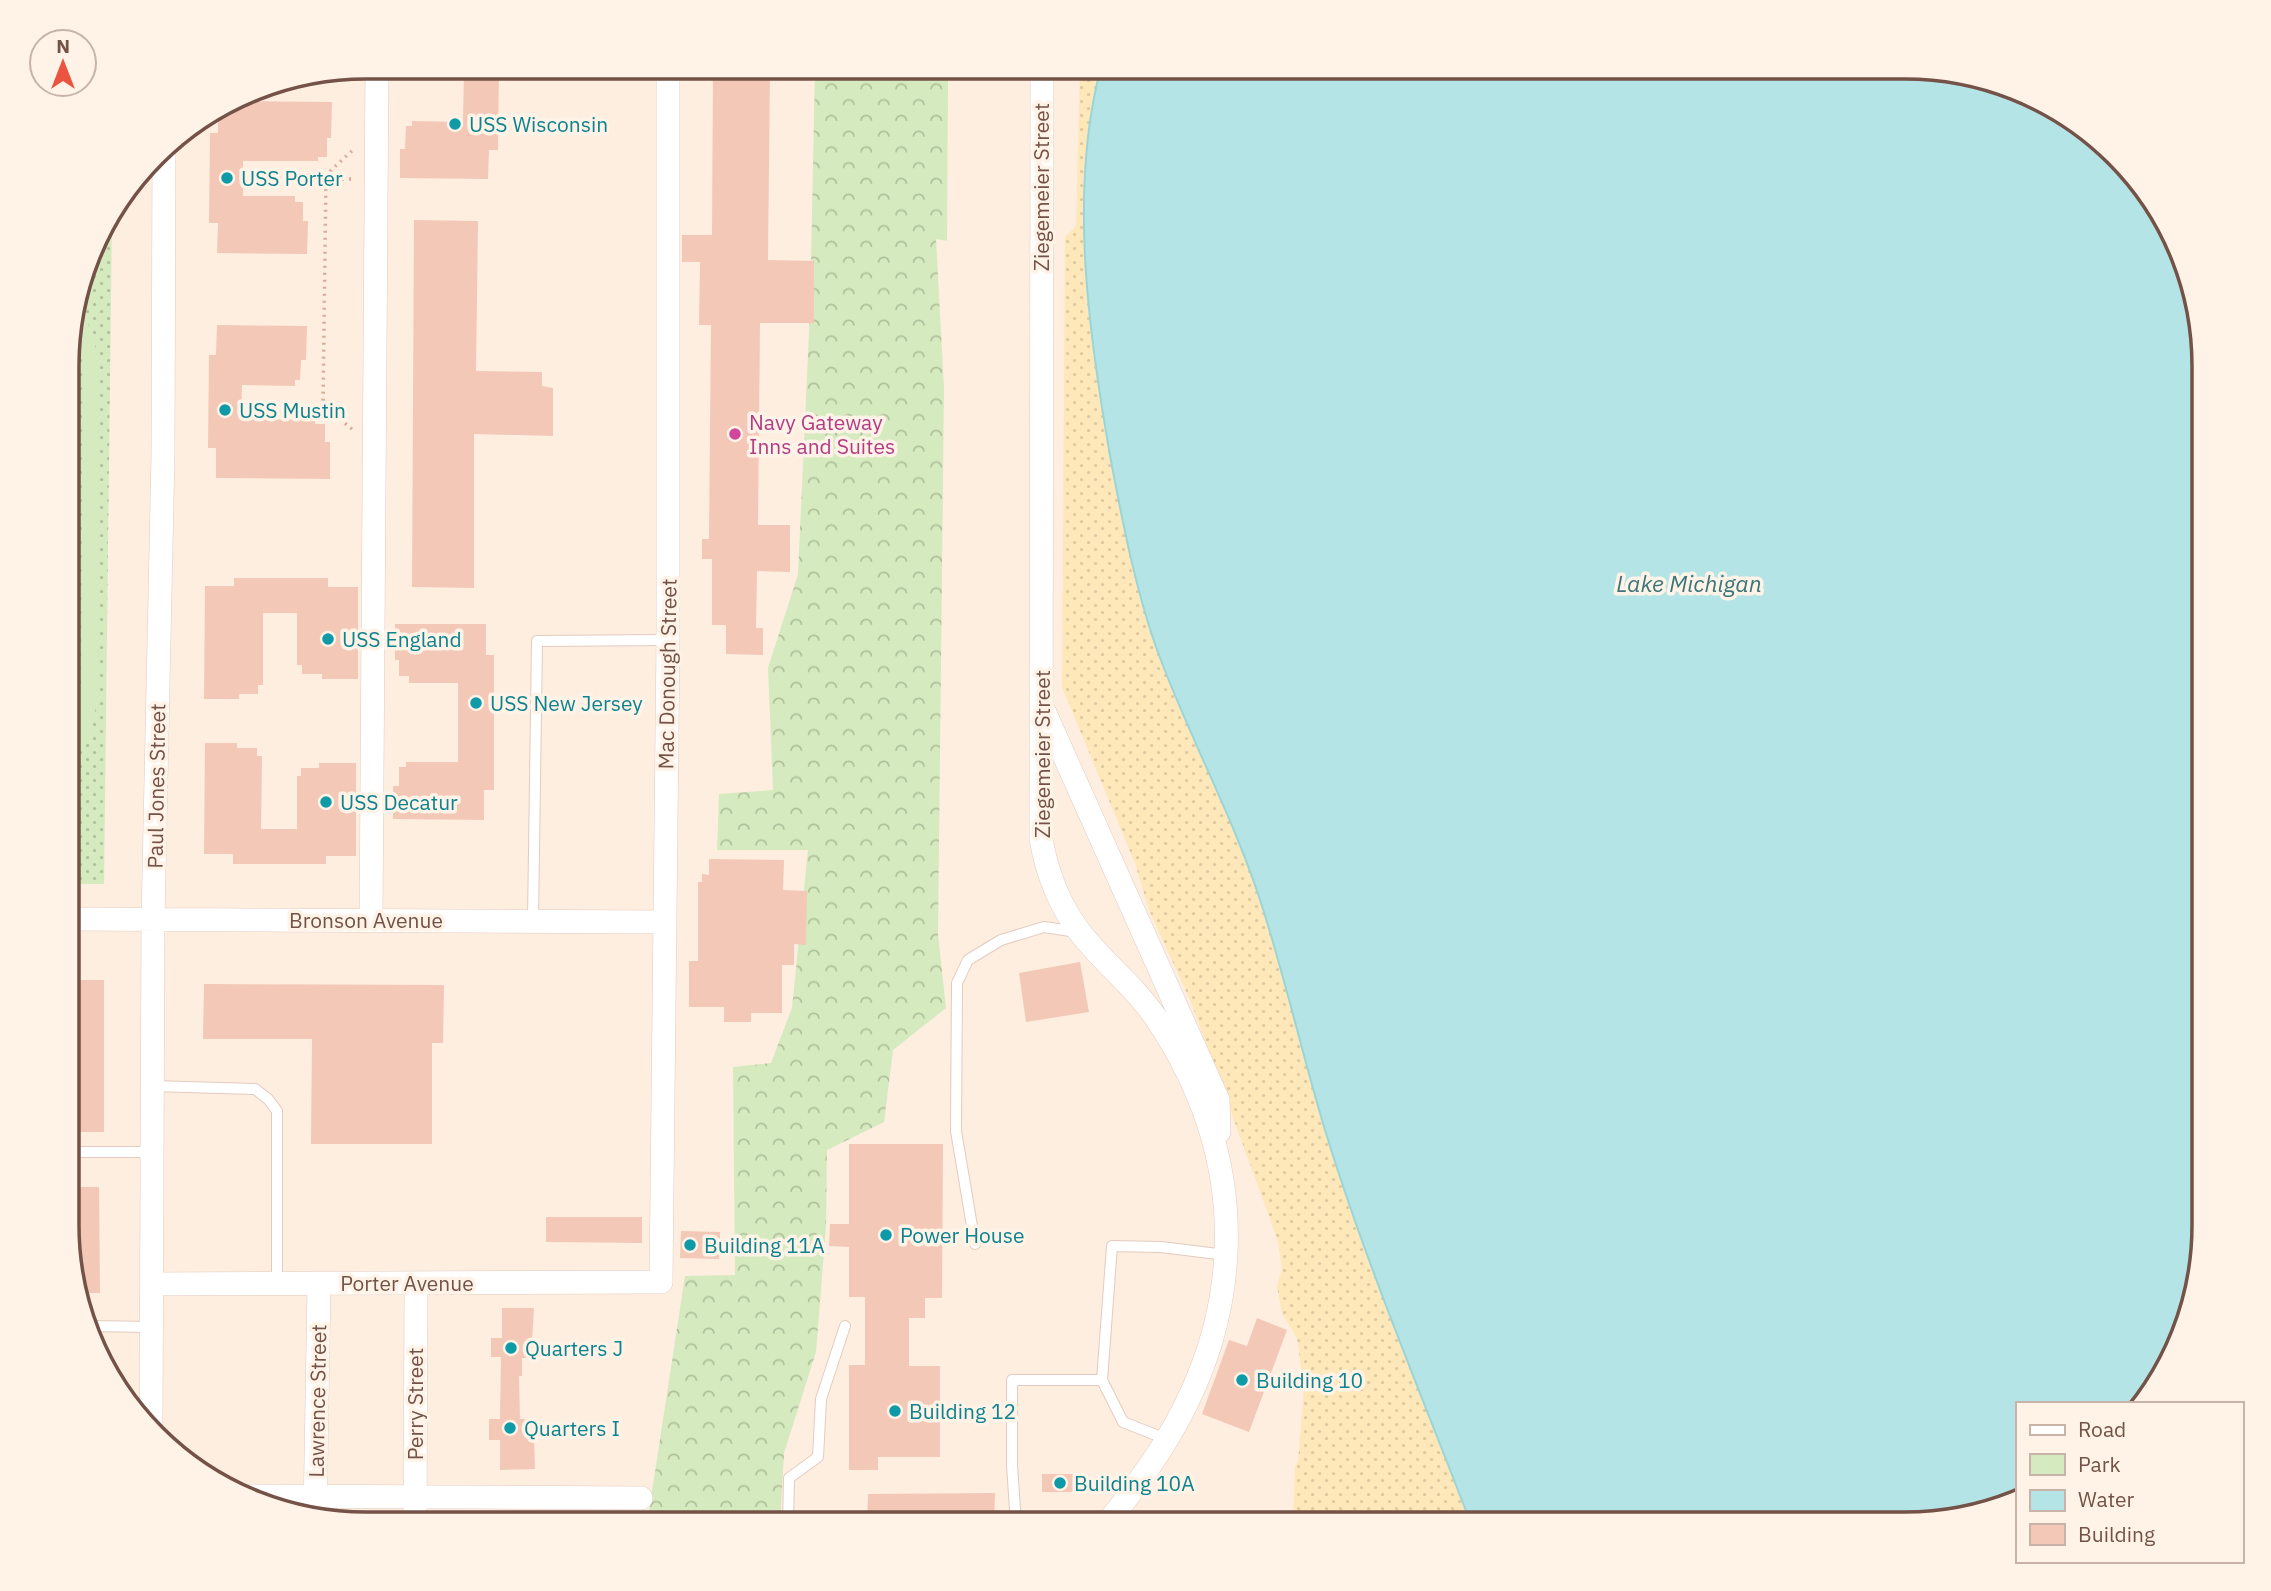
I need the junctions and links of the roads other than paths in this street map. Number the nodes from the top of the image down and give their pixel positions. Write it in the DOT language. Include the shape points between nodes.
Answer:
graph roads {
  1 [pos="377,79"];
  2 [pos="668,79"];
  3 [pos="1042,79"];
  4 [pos="164,162"];
  5 [pos="668,640"];
  6 [pos="1041,704"];
  7 [pos="79,919"];
  8 [pos="153,919"];
  9 [pos="370,920"];
  10 [pos="533,921"];
  11 [pos="663,922"];
  12 [pos="1080,932"];
  13 [pos="152,1086"];
  14 [pos="79,1152"];
  15 [pos="153,1152"];
  16 [pos="1221,1173"];
  17 [pos="975,1244"];
  18 [pos="1227,1255"];
  19 [pos="660,1282"];
  20 [pos="416,1283"];
  21 [pos="153,1284"];
  22 [pos="277,1284"];
  23 [pos="320,1284"];
  24 [pos="97,1326"];
  25 [pos="845,1326"];
  26 [pos="153,1327"];
  27 [pos="1102,1380"];
  28 [pos="151,1416"];
  29 [pos="1169,1440"];
  30 [pos="415,1498"];
  31 [pos="641,1498"];
  32 [pos="315,1508"];
  33 [pos="415,1512"];
  34 [pos="788,1512"];
  35 [pos="1015,1512"];
  36 [pos="1115,1512"];
  1 -- 9 [label="street"];
  2 -- 5 [label="street, Mac Donough Street"];
  3 -- 6 [label="street, Ziegemeier Street"];
  4 -- 8 [label="street, Paul Jones Street"];
  5 -- 10 [label="lane" via="537,641"];
  5 -- 11 [label="street, Mac Donough Street"];
  6 -- 12 [label="street, Ziegemeier Street" via="1041,839 1059,901"];
  6 -- 16 [label="street" via="1218,1100"];
  7 -- 8 [label="street, Bronson Avenue"];
  8 -- 9 [label="street, Bronson Avenue"];
  8 -- 13 [label="street, Paul Jones Street"];
  9 -- 10 [label="street, Bronson Avenue"];
  10 -- 11 [label="street, Bronson Avenue"];
  11 -- 19 [label="street, Mac Donough Street"];
  12 -- 16 [label="street, Ziegemeier Street" via="1122,974 1172,1041 1194,1085"];
  12 -- 17 [label="lane" via="1044,927 1001,940 968,960 957,983 956,1131"];
  13 -- 15 [label="street, Paul Jones Street"];
  13 -- 22 [label="lane" via="255,1089 276,1111"];
  14 -- 15 [label="lane"];
  15 -- 21 [label="street, Paul Jones Street"];
  16 -- 18 [label="street, Ziegemeier Street"];
  18 -- 27 [label="lane" via="1112,1246"];
  18 -- 29 [label="street, Ziegemeier Street" via="1211,1345"];
  19 -- 20 [label="street, Porter Avenue"];
  20 -- 23 [label="street, Porter Avenue"];
  20 -- 30 [label="street, Perry Street"];
  21 -- 22 [label="street, Porter Avenue"];
  21 -- 26 [label="street, Paul Jones Street"];
  22 -- 23 [label="street, Porter Avenue"];
  23 -- 32 [label="street, Lawrence Street"];
  24 -- 26 [label="lane"];
  25 -- 34 [label="lane" via="821,1399 818,1457 789,1478"];
  26 -- 28 [label="street, Paul Jones Street"];
  27 -- 29 [label="lane" via="1123,1422"];
  27 -- 35 [label="lane" via="1012,1380"];
  29 -- 36 [label="street, Ziegemeier Street"];
  30 -- 31 [label="street"];
  30 -- 32 [label="street"];
  30 -- 33 [label="street, Perry Street"];
}
